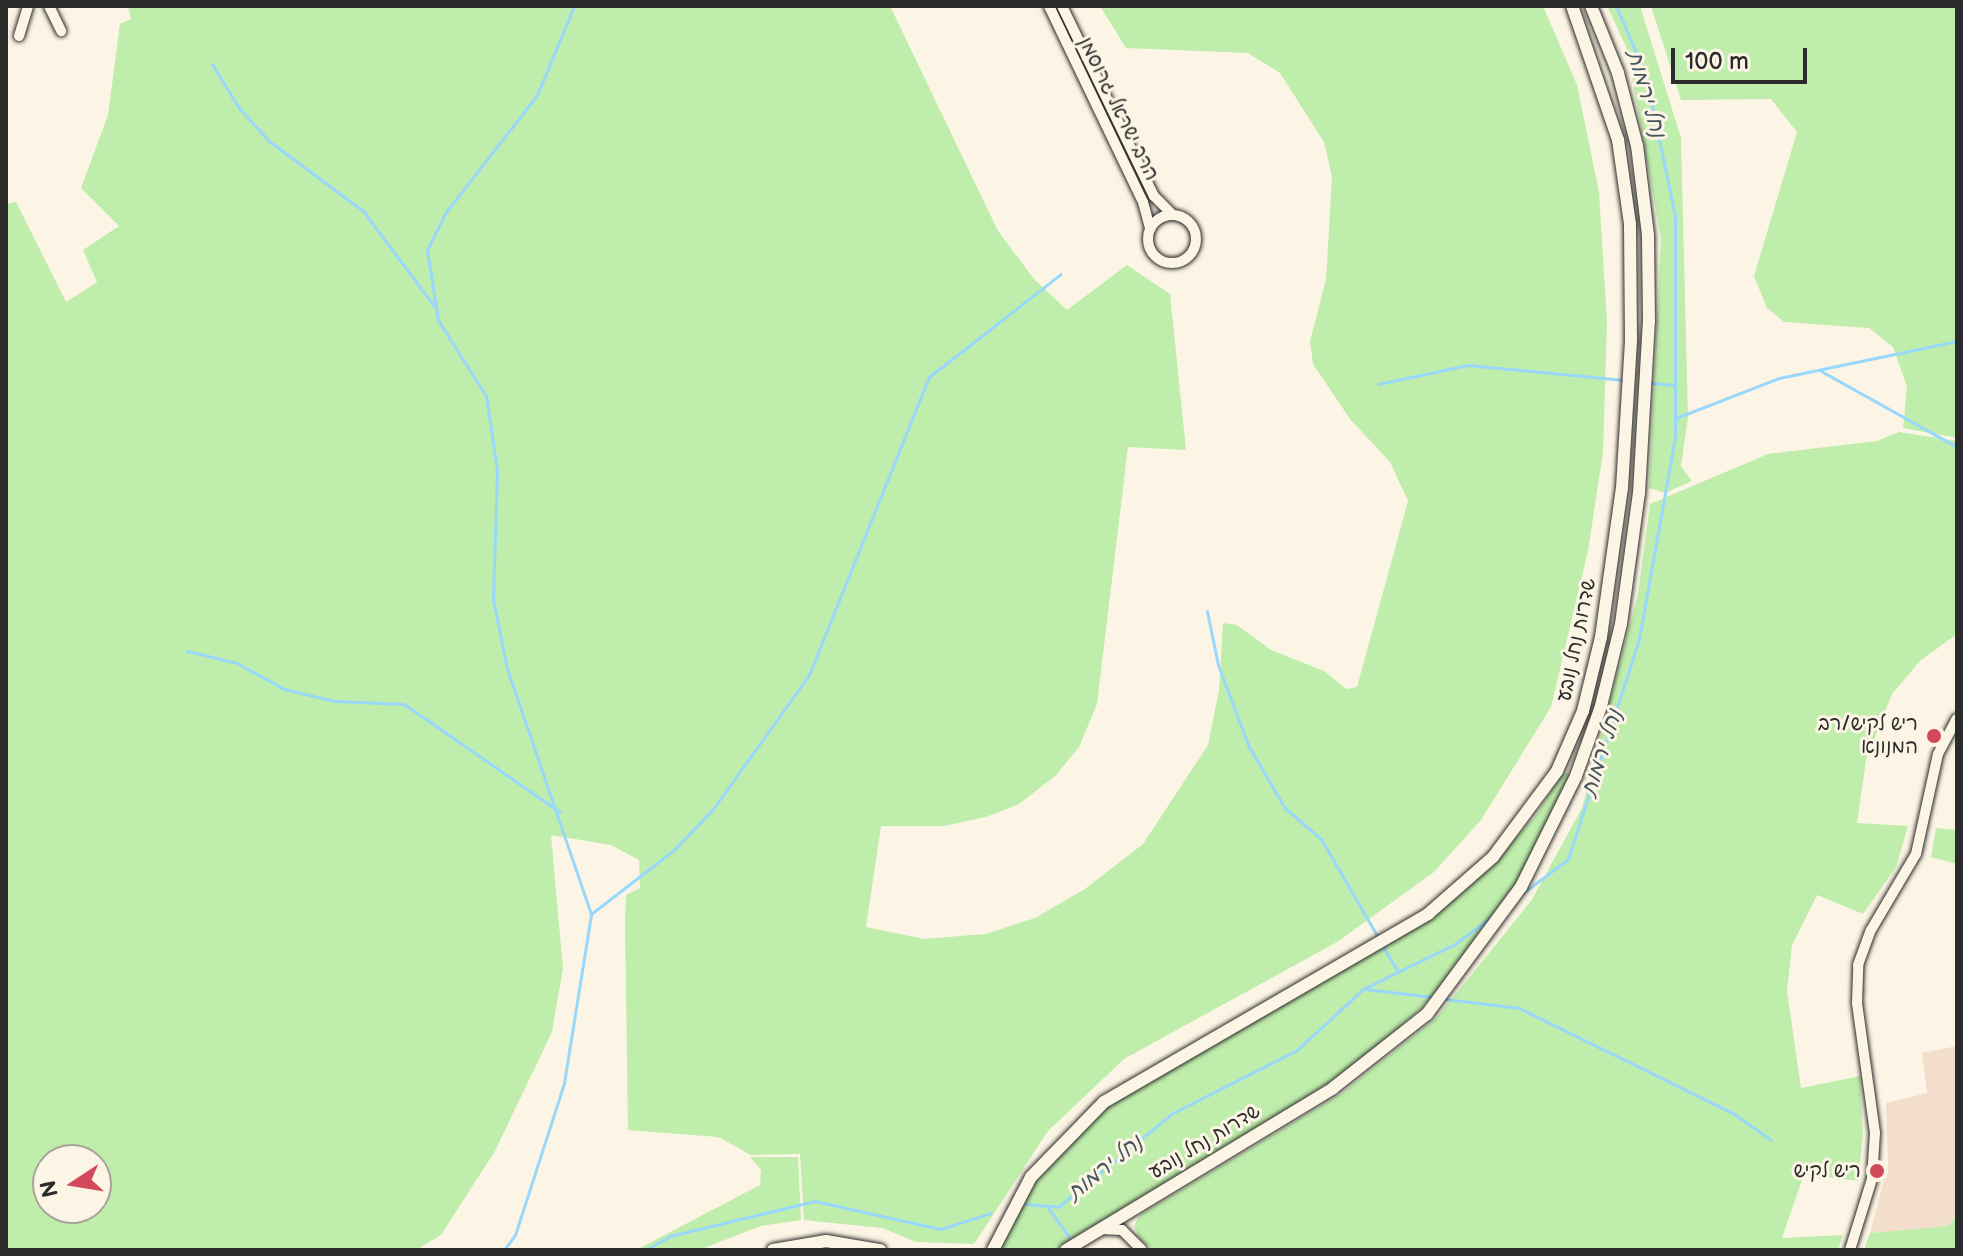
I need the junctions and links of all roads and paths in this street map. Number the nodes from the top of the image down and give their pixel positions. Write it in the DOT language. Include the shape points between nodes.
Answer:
graph roads {
  1 [pos="28,6"];
  2 [pos="49,6"];
  3 [pos="1049,6"];
  4 [pos="1062,6"];
  5 [pos="1572,6"];
  6 [pos="1591,6"];
  7 [pos="61,31"];
  8 [pos="19,36"];
  9 [pos="1172,214"];
  10 [pos="1150,229"];
  11 [pos="1957,719"];
  12 [pos="1136,1207"];
  13 [pos="1098,1230"];
  14 [pos="1000,1231"];
  15 [pos="1131,1237"];
  16 [pos="875,1249"];
  17 [pos="773,1250"];
  18 [pos="985,1250"];
  19 [pos="993,1250"];
  20 [pos="1066,1250"];
  21 [pos="1142,1250"];
  22 [pos="1850,1250"];
  1 -- 8 [label="street"];
  2 -- 7 [label="street"];
  3 -- 10 [label="street, הרב ישראל גרוסמן" via="1143,202"];
  4 -- 9 [label="street, הרב ישראל גרוסמן" via="1154,196"];
  5 -- 14 [label="main road, שדרות נחל נובע" via="1618,140 1630,224 1631,340 1622,488 1601,637 1583,711 1557,771 1493,857 1428,914 1104,1102 1037,1168"];
  6 -- 12 [label="main road, שדרות נחל נובע" via="1618,73 1637,146 1647,223 1649,321 1632,549 1616,651 1588,747 1521,887 1427,1014 1362,1070"];
  9 -- 10 [label="street"];
  9 -- 10 [label="street" via="1188,220 1196,234 1194,249 1184,261 1169,263 1155,256 1148,242"];
  11 -- 22 [label="street" via="1938,754 1916,854 1871,930 1858,965 1857,1003 1875,1133 1872,1179"];
  12 -- 13 [label="main road, שדרות נחל נובע"];
  12 -- 15 [label="street" via="1129,1219"];
  13 -- 15 [label="street" via="1118,1229"];
  13 -- 20 [label="main road, שדרות נחל נובע"];
  14 -- 18 [label="main road"];
  14 -- 19 [label="main road, שדרות נחל נובע"];
  15 -- 21 [label="street"];
  16 -- 17 [label="main road" via="826,1241"];
}
